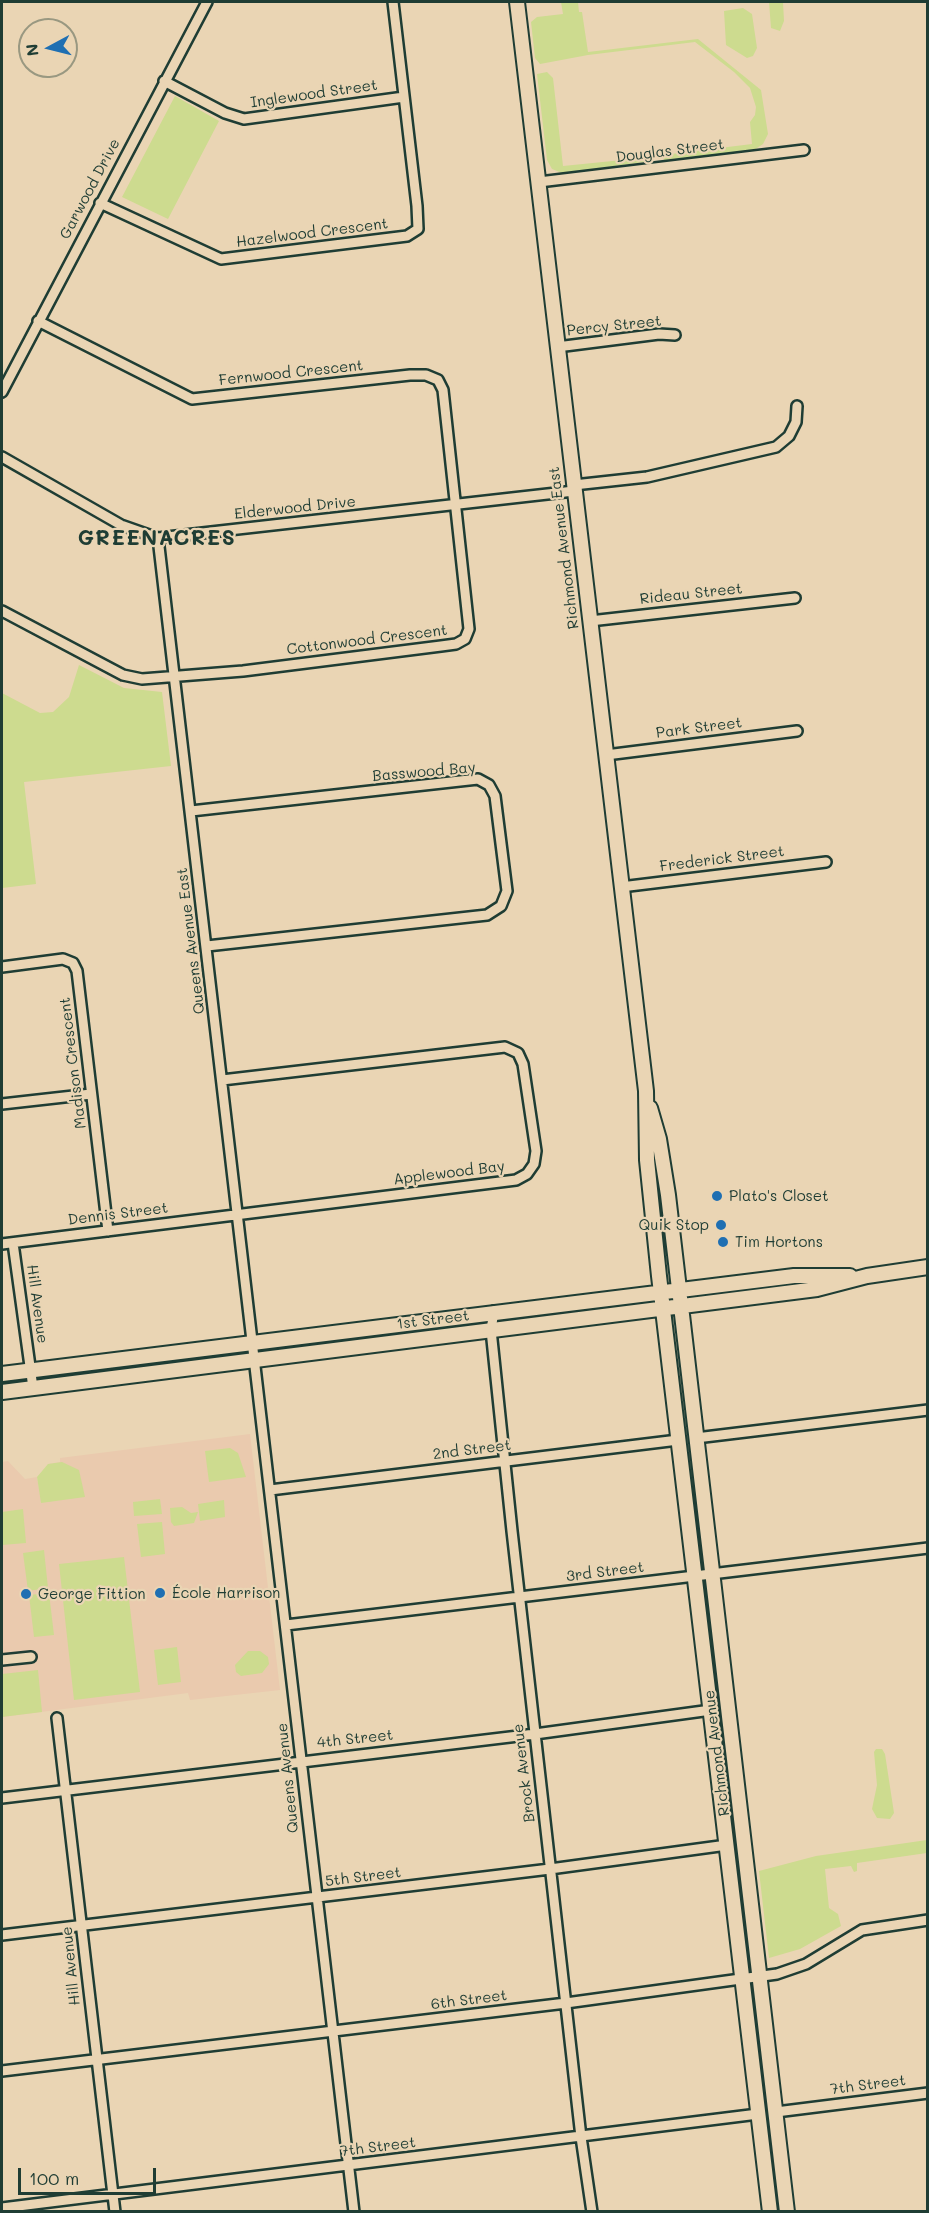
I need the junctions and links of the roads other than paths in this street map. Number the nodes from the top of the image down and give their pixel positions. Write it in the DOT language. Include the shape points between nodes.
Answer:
graph roads {
  1 [pos="207,2"];
  2 [pos="393,2"];
  3 [pos="517,2"];
  4 [pos="165,81"];
  5 [pos="404,97"];
  6 [pos="804,150"];
  7 [pos="538,182"];
  8 [pos="100,202"];
  9 [pos="38,321"];
  10 [pos="675,335"];
  11 [pos="557,347"];
  12 [pos="2,392"];
  13 [pos="797,406"];
  14 [pos="2,457"];
  15 [pos="574,488"];
  16 [pos="456,506"];
  17 [pos="158,538"];
  18 [pos="795,598"];
  19 [pos="2,611"];
  20 [pos="590,621"];
  21 [pos="174,677"];
  22 [pos="797,731"];
  23 [pos="606,755"];
  24 [pos="191,812"];
  25 [pos="826,862"];
  26 [pos="621,887"];
  27 [pos="207,946"];
  28 [pos="2,967"];
  29 [pos="222,1080"];
  30 [pos="646,1091"];
  31 [pos="91,1094"];
  32 [pos="2,1104"];
  33 [pos="238,1214"];
  34 [pos="108,1231"];
  35 [pos="14,1243"];
  36 [pos="2,1244"];
  37 [pos="927,1267"];
  38 [pos="867,1276"];
  39 [pos="678,1290"];
  40 [pos="661,1292"];
  41 [pos="680,1306"];
  42 [pos="663,1308"];
  43 [pos="494,1311"];
  44 [pos="491,1330"];
  45 [pos="253,1341"];
  46 [pos="255,1359"];
  47 [pos="31,1370"];
  48 [pos="2,1374"];
  49 [pos="33,1388"];
  50 [pos="2,1392"];
  51 [pos="927,1410"];
  52 [pos="696,1438"];
  53 [pos="678,1440"];
  54 [pos="506,1461"];
  55 [pos="270,1490"];
  56 [pos="927,1548"];
  57 [pos="712,1574"];
  58 [pos="695,1576"];
  59 [pos="521,1597"];
  60 [pos="286,1626"];
  61 [pos="31,1657"];
  62 [pos="2,1660"];
  63 [pos="711,1710"];
  64 [pos="57,1718"];
  65 [pos="535,1734"];
  66 [pos="302,1761"];
  67 [pos="63,1790"];
  68 [pos="2,1797"];
  69 [pos="727,1845"];
  70 [pos="550,1869"];
  71 [pos="316,1898"];
  72 [pos="927,1920"];
  73 [pos="81,1926"];
  74 [pos="2,1935"];
  75 [pos="759,1977"];
  76 [pos="742,1979"];
  77 [pos="566,2004"];
  78 [pos="332,2031"];
  79 [pos="96,2059"];
  80 [pos="2,2071"];
  81 [pos="927,2093"];
  82 [pos="776,2112"];
  83 [pos="758,2114"];
  84 [pos="581,2137"];
  85 [pos="348,2166"];
  86 [pos="113,2194"];
  87 [pos="2,2208"];
  88 [pos="115,2211"];
  89 [pos="354,2211"];
  90 [pos="592,2211"];
  91 [pos="770,2211"];
  92 [pos="787,2211"];
  1 -- 4 [label="street, Garwood Drive"];
  2 -- 5 [label="street, Hazelwood Crescent"];
  3 -- 7 [label="main road, Richmond Avenue East"];
  4 -- 5 [label="street, Inglewood Street" via="243,119"];
  4 -- 8 [label="street, Garwood Drive"];
  5 -- 8 [label="street, Hazelwood Crescent" via="417,206 417,229 407,236 220,259"];
  6 -- 7 [label="street, Douglas Street"];
  7 -- 11 [label="main road, Richmond Avenue East"];
  8 -- 9 [label="street, Garwood Drive"];
  9 -- 12 [label="street, Garwood Drive"];
  9 -- 16 [label="street, Fernwood Crescent" via="192,399 410,375 432,377 443,390"];
  10 -- 11 [label="street, Percy Street"];
  11 -- 15 [label="main road, Richmond Avenue East"];
  13 -- 15 [label="street, Elderwood Drive" via="796,422 789,436 776,447 646,477"];
  14 -- 17 [label="street, Elderwood Drive" via="121,525"];
  15 -- 16 [label="street, Elderwood Drive"];
  15 -- 20 [label="main road, Richmond Avenue East"];
  16 -- 17 [label="street, Elderwood Drive"];
  16 -- 21 [label="street, Cottonwood Crescent" via="469,615 465,639 441,646"];
  17 -- 21 [label="street, Queens Avenue East"];
  18 -- 20 [label="street, Rideau Street"];
  19 -- 21 [label="street" via="123,675 142,679"];
  20 -- 23 [label="main road, Richmond Avenue East"];
  21 -- 24 [label="street, Queens Avenue East"];
  22 -- 23 [label="street, Park Street"];
  23 -- 26 [label="main road, Richmond Avenue East"];
  24 -- 27 [label="street, Queens Avenue East"];
  24 -- 27 [label="street, Basswood Bay" via="478,779 489,784 495,796 507,891 501,906 487,915"];
  25 -- 26 [label="street, Frederick Street"];
  26 -- 30 [label="main road, Richmond Avenue East"];
  27 -- 29 [label="street, Queens Avenue East"];
  28 -- 31 [label="street, Madison Crescent" via="63,959 73,963"];
  29 -- 33 [label="street, Queens Avenue East"];
  29 -- 33 [label="street, Applewood Bay" via="505,1047 518,1053 523,1064 536,1152 527,1174 516,1180"];
  30 -- 39 [label="main road, Richmond Avenue East" via="661,1149"];
  30 -- 40 [label="main road, Richmond Avenue East" via="647,1160"];
  31 -- 32 [label="street"];
  31 -- 34 [label="street, Madison Crescent"];
  33 -- 34 [label="street, Dennis Street"];
  33 -- 45 [label="street, Queens Avenue East"];
  34 -- 35 [label="street, Dennis Street"];
  35 -- 36 [label="street, Dennis Street"];
  35 -- 47 [label="street, Hill Avenue"];
  37 -- 38 [label="main road, 1st Street"];
  38 -- 39 [label="main road, 1st Street" via="794,1276"];
  38 -- 41 [label="main road, 1st Street" via="817,1289"];
  39 -- 40 [label="main road, 1st Street"];
  39 -- 41 [label="main road, Richmond Avenue"];
  40 -- 42 [label="main road, Richmond Avenue"];
  40 -- 43 [label="main road, 1st Street"];
  41 -- 42 [label="main road, 1st Street"];
  41 -- 52 [label="main road, Richmond Avenue"];
  42 -- 44 [label="main road, 1st Street"];
  42 -- 53 [label="main road, Richmond Avenue"];
  43 -- 44 [label="street, Brock Avenue"];
  43 -- 45 [label="main road, 1st Street"];
  44 -- 46 [label="main road, 1st Street"];
  44 -- 54 [label="street, Brock Avenue"];
  45 -- 46 [label="street, Queens Avenue"];
  45 -- 47 [label="main road, 1st Street"];
  46 -- 49 [label="main road, 1st Street"];
  46 -- 55 [label="street, Queens Avenue"];
  47 -- 48 [label="main road, 1st Street"];
  47 -- 49 [label="street, Hill Avenue"];
  49 -- 50 [label="main road, 1st Street"];
  51 -- 52 [label="street"];
  52 -- 57 [label="main road, Richmond Avenue"];
  53 -- 54 [label="street, 2nd Street"];
  53 -- 58 [label="main road, Richmond Avenue"];
  54 -- 55 [label="street, 2nd Street"];
  54 -- 59 [label="street, Brock Avenue"];
  55 -- 60 [label="street, Queens Avenue"];
  56 -- 57 [label="street, 3rd Street"];
  57 -- 58 [label="street, 3rd Street"];
  57 -- 75 [label="main road, Richmond Avenue"];
  58 -- 59 [label="street, 3rd Street"];
  58 -- 63 [label="main road, Richmond Avenue"];
  59 -- 60 [label="street, 3rd Street"];
  59 -- 65 [label="street, Brock Avenue"];
  60 -- 66 [label="street, Queens Avenue"];
  61 -- 62 [label="street"];
  63 -- 65 [label="street, 4th Street"];
  63 -- 69 [label="main road, Richmond Avenue"];
  64 -- 67 [label="street, Hill Avenue"];
  65 -- 66 [label="street, 4th Street"];
  65 -- 70 [label="street, Brock Avenue"];
  66 -- 67 [label="street, 4th Street"];
  66 -- 71 [label="street, Queens Avenue"];
  67 -- 68 [label="street, 4th Street"];
  67 -- 73 [label="street, Hill Avenue"];
  69 -- 70 [label="street, 5th Street"];
  69 -- 76 [label="main road, Richmond Avenue"];
  70 -- 71 [label="street, 5th Street"];
  70 -- 77 [label="street, Brock Avenue"];
  71 -- 73 [label="street, 5th Street"];
  71 -- 78 [label="street, Queens Avenue"];
  72 -- 75 [label="street, 6th Street" via="862,1930 796,1969"];
  73 -- 74 [label="street, 5th Street"];
  73 -- 79 [label="street, Hill Avenue"];
  75 -- 76 [label="street, 6th Street"];
  75 -- 82 [label="main road, Richmond Avenue"];
  76 -- 77 [label="street, 6th Street"];
  76 -- 83 [label="main road, Richmond Avenue"];
  77 -- 78 [label="street, 6th Street"];
  77 -- 84 [label="street, Brock Avenue"];
  78 -- 79 [label="street, 6th Street"];
  78 -- 85 [label="street, Queens Avenue"];
  79 -- 80 [label="street, 6th Street"];
  79 -- 86 [label="street, Hill Avenue"];
  81 -- 82 [label="street, 7th Street"];
  82 -- 92 [label="main road, Richmond Avenue"];
  83 -- 84 [label="street, 7th Street"];
  83 -- 91 [label="main road, Richmond Avenue"];
  84 -- 85 [label="street, 7th Street"];
  84 -- 90 [label="street, Brock Avenue"];
  85 -- 86 [label="street, 7th Street"];
  85 -- 89 [label="street, Queens Avenue"];
  86 -- 87 [label="street, 7th Street"];
  86 -- 88 [label="street, Hill Avenue"];
}
